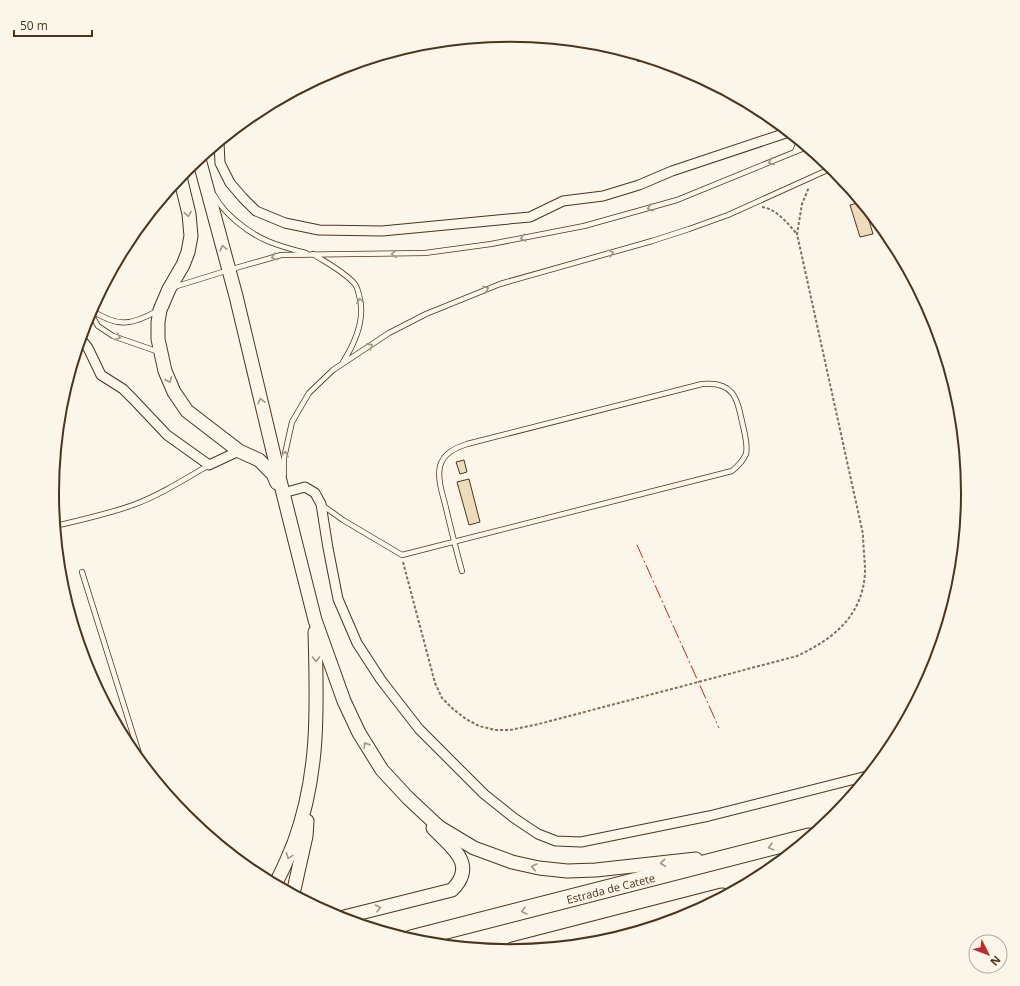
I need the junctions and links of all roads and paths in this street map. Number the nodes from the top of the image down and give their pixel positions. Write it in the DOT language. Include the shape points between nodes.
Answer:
graph roads {
  1 [pos="783,134"];
  2 [pos="797,146"];
  3 [pos="219,149"];
  4 [pos="802,149"];
  5 [pos="795,152"];
  6 [pos="201,165"];
  7 [pos="825,171"];
  8 [pos="820,173"];
  9 [pos="203,174"];
  10 [pos="182,184"];
  11 [pos="749,205"];
  12 [pos="797,234"];
  13 [pos="313,254"];
  14 [pos="229,270"];
  15 [pos="169,289"];
  16 [pos="160,310"];
  17 [pos="96,314"];
  18 [pos="94,318"];
  19 [pos="84,344"];
  20 [pos="161,352"];
  21 [pos="342,364"];
  22 [pos="239,451"];
  23 [pos="209,465"];
  24 [pos="283,493"];
  25 [pos="321,504"];
  26 [pos="60,525"];
  27 [pos="454,542"];
  28 [pos="402,555"];
  29 [pos="462,571"];
  30 [pos="82,572"];
  31 [pos="315,620"];
  32 [pos="137,747"];
  33 [pos="382,770"];
  34 [pos="859,778"];
  35 [pos="310,790"];
  36 [pos="798,840"];
  37 [pos="744,854"];
  38 [pos="277,880"];
  39 [pos="294,889"];
  40 [pos="696,904"];
  41 [pos="351,915"];
  42 [pos="634,919"];
  43 [pos="614,932"];
  44 [pos="425,935"];
  45 [pos="545,942"];
  1 -- 3 [label="street" via="603,196 563,201 530,217 382,230 319,230 285,224 256,211 230,183 220,162"];
  2 -- 5 [label="lane"];
  4 -- 5 [label="lane"];
  5 -- 13 [label="lane, one-way" via="677,200 584,226 491,244 425,253"];
  6 -- 9 [label="street"];
  7 -- 8 [label="lane"];
  8 -- 11 [label="lane"];
  8 -- 12 [label="path" via="809,187 802,204"];
  9 -- 13 [label="lane" via="221,207 248,231 281,247"];
  14 -- 9 [label="street, one-way"];
  10 -- 15 [label="street, one-way" via="191,236 186,258"];
  11 -- 12 [label="path" via="767,208"];
  21 -- 11 [label="lane, one-way" via="389,333 426,314 500,284 652,241 728,215"];
  12 -- 28 [label="path" via="862,534 865,570 863,588 856,607 845,624 831,637 797,656 540,724 495,730 466,719 442,698 435,683"];
  13 -- 14 [label="lane, one-way" via="282,255"];
  21 -- 13 [label="lane, one-way" via="358,332 360,299 356,285 344,273"];
  14 -- 15 [label="lane"];
  24 -- 14 [label="street, one-way"];
  15 -- 16 [label="street"];
  16 -- 17 [label="lane" via="142,320 127,323"];
  16 -- 20 [label="street" via="158,340"];
  18 -- 20 [label="lane, one-way" via="98,326 113,336"];
  19 -- 23 [label="street" via="100,375 123,389 167,435"];
  20 -- 22 [label="street, one-way" via="165,371 174,392 187,412"];
  24 -- 21 [label="lane, one-way" via="284,458 292,422 309,393"];
  22 -- 23 [label="street"];
  22 -- 24 [label="street" via="259,460 273,474"];
  23 -- 26 [label="lane" via="133,505"];
  24 -- 25 [label="street" via="305,487 315,493"];
  24 -- 31 [label="street"];
  25 -- 28 [label="lane"];
  25 -- 34 [label="street" via="338,599 357,643 381,680 419,729 484,794 538,834 556,841 581,842 709,816"];
  27 -- 27 [label="lane" via="732,471 746,454 747,443 738,401 731,391 722,386 702,384 456,448 446,454 440,465 439,477"];
  27 -- 28 [label="lane"];
  27 -- 29 [label="lane"];
  30 -- 32 [label="lane"];
  33 -- 31 [label="street, one-way" via="359,733 344,701"];
  31 -- 35 [label="street, one-way" via="317,711"];
  37 -- 33 [label="street, one-way" via="596,870 567,871 512,862 474,848 439,827"];
  41 -- 33 [label="street, one-way" via="452,890 462,877 464,868 461,858 411,806"];
  35 -- 38 [label="street, one-way" via="299,830"];
  35 -- 39 [label="street" via="306,836"];
  36 -- 37 [label="highway, Estrada de Catete, one-way"];
  37 -- 44 [label="highway, Estrada de Catete, one-way"];
  40 -- 42 [label="highway"];
  42 -- 43 [label="lane"];
  42 -- 45 [label="highway"];
}
